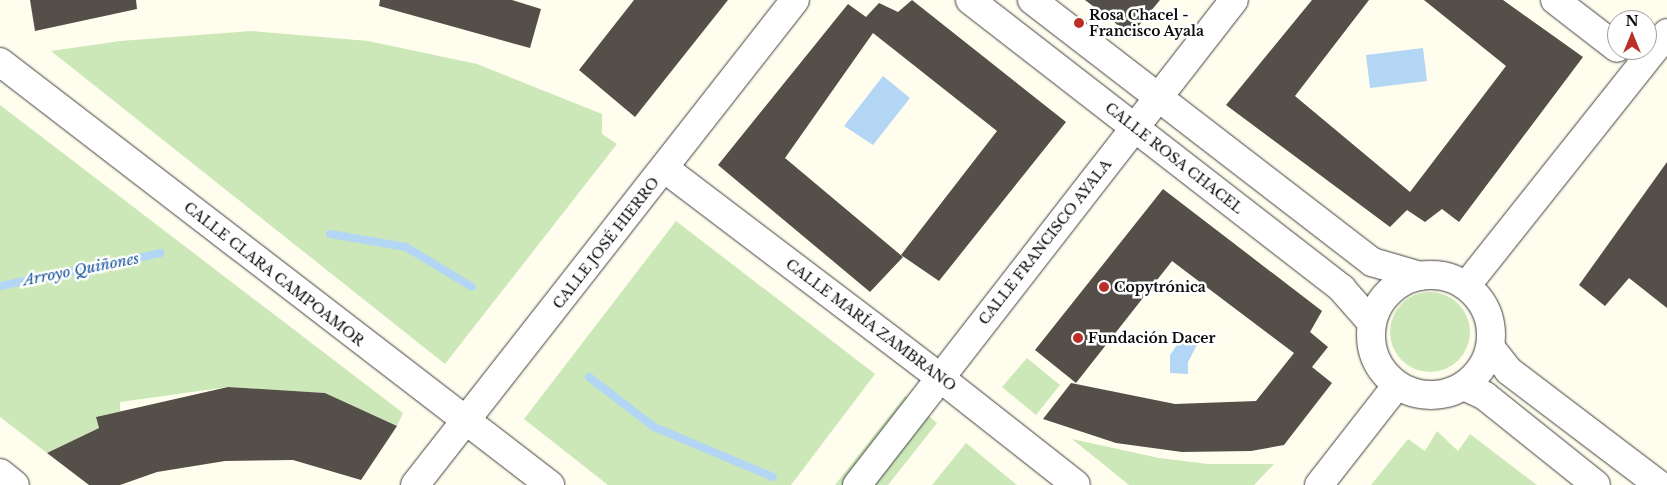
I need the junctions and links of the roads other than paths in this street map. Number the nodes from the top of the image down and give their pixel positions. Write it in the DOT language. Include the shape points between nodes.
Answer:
graph roads {
  1 [pos="795,0"];
  2 [pos="970,0"];
  3 [pos="1032,0"];
  4 [pos="1234,0"];
  5 [pos="1554,0"];
  6 [pos="1667,33"];
  7 [pos="1607,41"];
  8 [pos="1633,60"];
  9 [pos="0,62"];
  10 [pos="1642,67"];
  11 [pos="1159,97"];
  12 [pos="1135,128"];
  13 [pos="664,168"];
  14 [pos="1420,276"];
  15 [pos="1466,286"];
  16 [pos="1372,323"];
  17 [pos="1491,348"];
  18 [pos="939,376"];
  19 [pos="1398,385"];
  20 [pos="1464,386"];
  21 [pos="466,422"];
  22 [pos="0,473"];
  23 [pos="16,485"];
  24 [pos="415,485"];
  25 [pos="550,485"];
  26 [pos="857,485"];
  27 [pos="1076,485"];
  28 [pos="1319,485"];
  29 [pos="1596,485"];
  30 [pos="1659,485"];
  1 -- 13 [label="street, CALLE JOSÉ HIERRO"];
  2 -- 12 [label="street, CALLE ROSA CHACEL"];
  3 -- 11 [label="street"];
  4 -- 11 [label="street, CALLE FRANCISCO AYALA"];
  5 -- 7 [label="street"];
  6 -- 10 [label="street"];
  8 -- 10 [label="street"];
  9 -- 21 [label="street, CALLE CLARA CAMPOAMOR"];
  10 -- 15 [label="street"];
  11 -- 12 [label="street, CALLE FRANCISCO AYALA"];
  11 -- 14 [label="street" via="1372,262"];
  12 -- 16 [label="street, CALLE ROSA CHACEL" via="1342,289"];
  12 -- 18 [label="street, CALLE FRANCISCO AYALA"];
  13 -- 18 [label="street, CALLE MARÍA ZAMBRANO"];
  13 -- 21 [label="street, CALLE JOSÉ HIERRO"];
  14 -- 15 [label="street" via="1444,276"];
  14 -- 16 [label="street" via="1398,285 1382,301"];
  15 -- 17 [label="street" via="1482,302 1491,324"];
  16 -- 19 [label="street" via="1372,347 1381,368"];
  17 -- 20 [label="street" via="1481,370"];
  17 -- 30 [label="street" via="1509,371"];
  18 -- 26 [label="street, CALLE FRANCISCO AYALA"];
  18 -- 27 [label="street, CALLE MARÍA ZAMBRANO"];
  19 -- 20 [label="street" via="1419,395 1443,395"];
  19 -- 28 [label="street"];
  20 -- 29 [label="street" via="1485,396"];
  21 -- 24 [label="street, CALLE JOSÉ HIERRO"];
  21 -- 25 [label="street, CALLE CLARA CAMPOAMOR"];
  22 -- 23 [label="street"];
}
